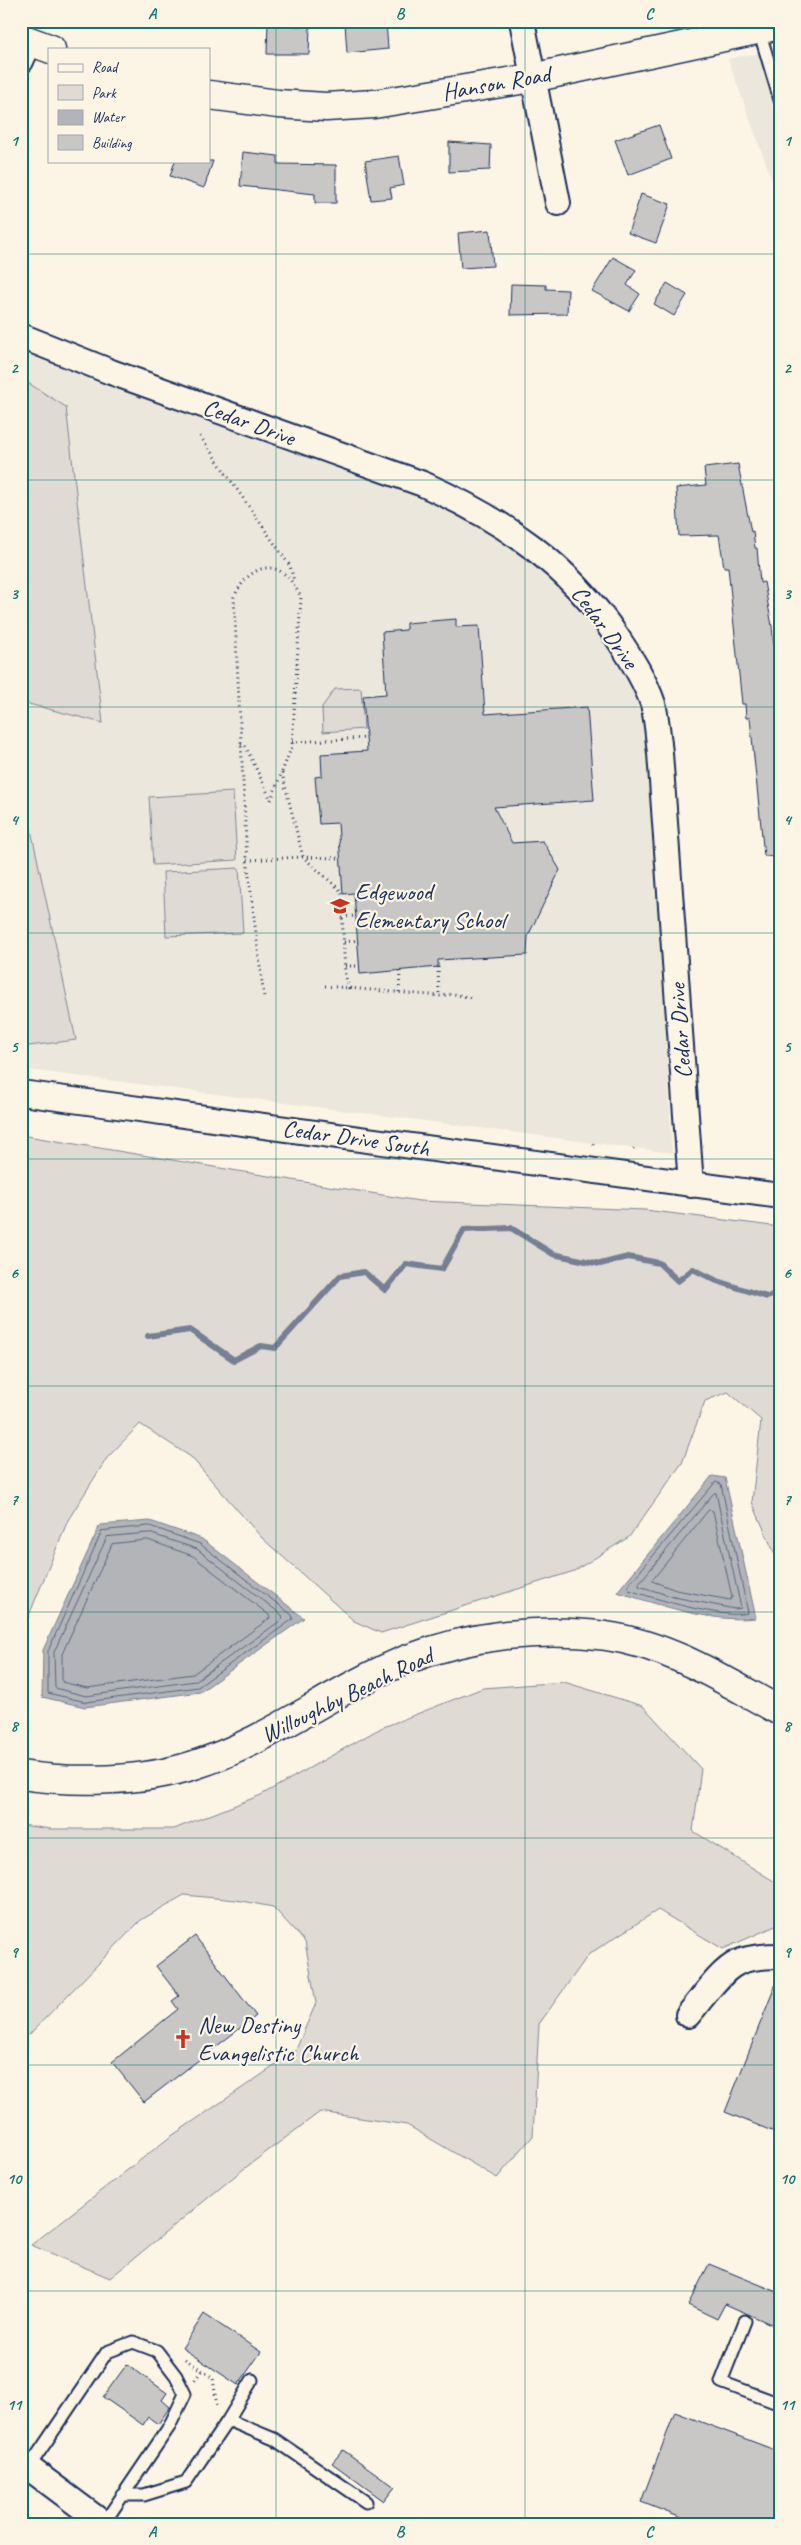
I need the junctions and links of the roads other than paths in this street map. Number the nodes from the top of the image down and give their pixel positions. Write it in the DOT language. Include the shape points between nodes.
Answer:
graph roads {
  1 [pos="522,21"];
  2 [pos="765,25"];
  3 [pos="532,78"];
  4 [pos="210,95"];
  5 [pos="780,100"];
  6 [pos="558,203"];
  7 [pos="21,336"];
  8 [pos="21,1093"];
  9 [pos="691,1185"];
  10 [pos="780,1196"];
  11 [pos="780,1711"];
  12 [pos="21,1775"];
  13 [pos="780,1956"];
  14 [pos="688,2015"];
  15 [pos="745,2321"];
  16 [pos="252,2380"];
  17 [pos="780,2404"];
  18 [pos="228,2420"];
  19 [pos="25,2465"];
  20 [pos="122,2495"];
  21 [pos="366,2502"];
  22 [pos="104,2524"];
  1 -- 3 [label="street"];
  2 -- 3 [label="street, Hanson Road"];
  2 -- 5 [label="lane"];
  3 -- 4 [label="street, Hanson Road" via="374,104 326,107"];
  3 -- 6 [label="street"];
  7 -- 9 [label="street, Cedar Drive" via="111,372 423,484 470,506 545,557 579,586 635,664 653,705 660,753"];
  8 -- 9 [label="street, Cedar Drive South"];
  9 -- 10 [label="street"];
  11 -- 12 [label="street, Willoughby Beach Road" via="699,1666 655,1648 607,1636 549,1631 513,1634 455,1644 407,1660 256,1741 193,1766 99,1779"];
  13 -- 14 [label="street" via="737,1962"];
  15 -- 17 [label="lane" via="721,2382"];
  16 -- 18 [label="lane"];
  18 -- 20 [label="lane" via="186,2482 144,2495"];
  18 -- 21 [label="lane" via="274,2438"];
  19 -- 20 [label="lane" via="107,2352 133,2342 157,2350 185,2394 169,2427"];
  19 -- 22 [label="street"];
  20 -- 22 [label="lane"];
}
